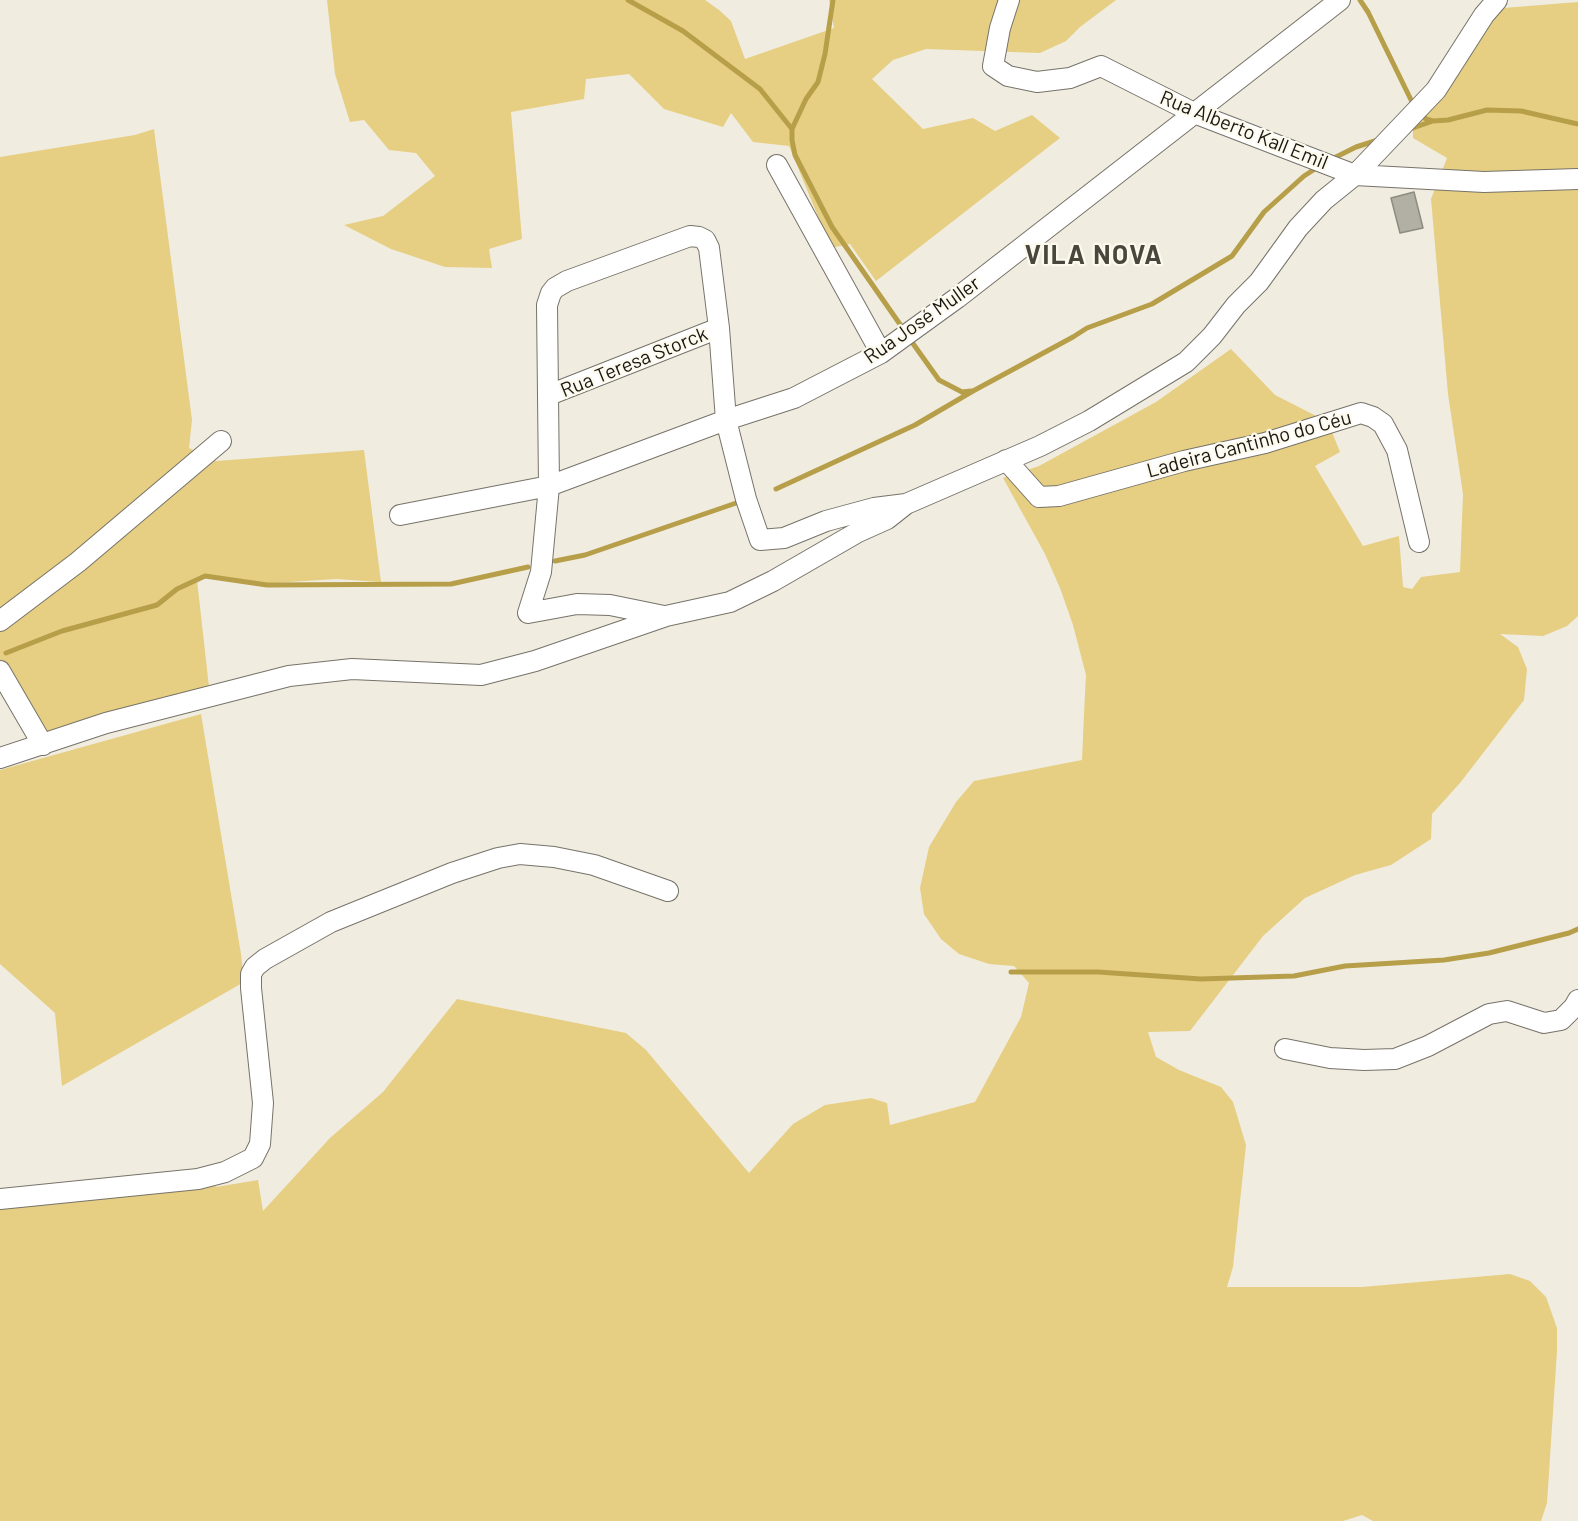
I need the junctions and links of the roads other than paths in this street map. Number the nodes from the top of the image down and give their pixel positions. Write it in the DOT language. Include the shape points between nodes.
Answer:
graph roads {
  1 [pos="1009,0"];
  2 [pos="1340,0"];
  3 [pos="1497,0"];
  4 [pos="1194,113"];
  5 [pos="777,165"];
  6 [pos="1355,175"];
  7 [pos="1578,179"];
  8 [pos="719,328"];
  9 [pos="881,353"];
  10 [pos="549,395"];
  11 [pos="726,420"];
  12 [pos="221,441"];
  13 [pos="1006,460"];
  14 [pos="549,486"];
  15 [pos="906,504"];
  16 [pos="400,515"];
  17 [pos="1419,542"];
  18 [pos="666,616"];
  19 [pos="0,621"];
  20 [pos="0,671"];
  21 [pos="43,745"];
  22 [pos="0,758"];
  23 [pos="668,891"];
  24 [pos="1578,1000"];
  25 [pos="1285,1049"];
  26 [pos="0,1199"];
  1 -- 4 [label="street, Rua Alberto Kall Emil" via="993,66 1008,76 1037,82 1071,78 1101,66"];
  2 -- 4 [label="street, Rua José Muller"];
  3 -- 6 [label="street" via="1436,90"];
  4 -- 6 [label="street, Rua Alberto Kall Emil"];
  4 -- 9 [label="street, Rua José Muller"];
  5 -- 9 [label="street"];
  6 -- 7 [label="street, Rua Alberto Kall Emil" via="1484,182"];
  6 -- 13 [label="street" via="1298,228 1259,282 1186,362 1089,421"];
  8 -- 10 [label="street, Rua Teresa Storck"];
  8 -- 10 [label="street" via="709,248 699,237 690,236 567,281 555,288 547,305"];
  8 -- 11 [label="street"];
  9 -- 11 [label="street, Rua José Muller" via="794,398"];
  10 -- 14 [label="street"];
  11 -- 14 [label="street, Rua José Muller"];
  11 -- 15 [label="street" via="759,540 784,538 826,521"];
  12 -- 19 [label="street" via="78,562"];
  13 -- 15 [label="street"];
  13 -- 17 [label="street, Ladeira Cantinho do Céu" via="1039,497 1059,496 1265,443 1361,413 1383,424 1397,450"];
  14 -- 16 [label="street, Rua José Muller"];
  14 -- 18 [label="street" via="541,572 528,613 577,604 610,605"];
  15 -- 18 [label="street" via="887,519 730,602"];
  18 -- 21 [label="street" via="535,661 481,675 352,669 289,676 106,723"];
  20 -- 21 [label="street"];
  21 -- 22 [label="street"];
  23 -- 26 [label="street" via="594,865 520,854 452,873 331,922 265,959 251,974 264,1103 260,1144 253,1158 225,1172 198,1179"];
  24 -- 25 [label="street" via="1561,1020 1545,1023 1507,1011 1489,1014 1395,1059 1330,1058"];
}
